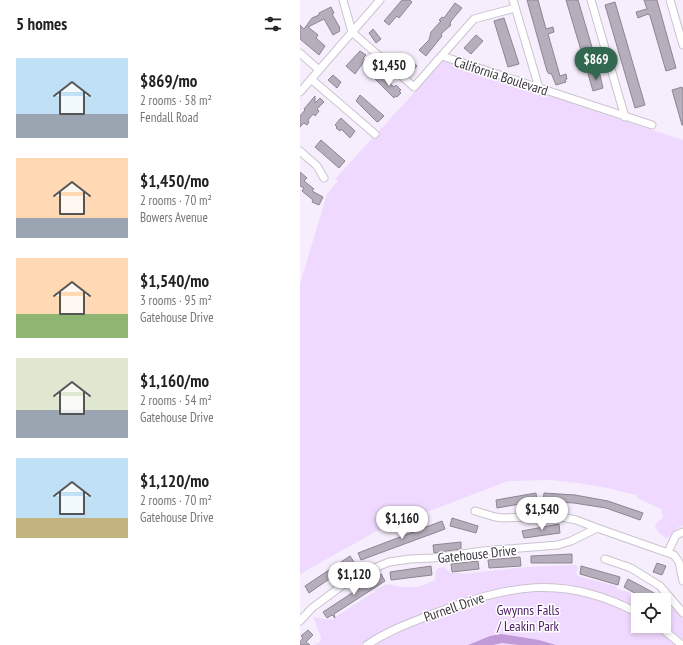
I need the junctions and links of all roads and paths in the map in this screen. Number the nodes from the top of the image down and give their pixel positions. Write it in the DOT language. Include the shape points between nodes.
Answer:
graph roads {
  1 [pos="343,0"];
  2 [pos="380,0"];
  3 [pos="513,0"];
  4 [pos="591,0"];
  5 [pos="670,0"];
  6 [pos="515,8"];
  7 [pos="352,32"];
  8 [pos="683,45"];
  9 [pos="300,53"];
  10 [pos="442,56"];
  11 [pos="319,70"];
  12 [pos="311,79"];
  13 [pos="539,88"];
  14 [pos="300,92"];
  15 [pos="625,117"];
  16 [pos="652,125"];
  17 [pos="375,134"];
  18 [pos="300,151"];
  19 [pos="324,178"];
  20 [pos="475,511"];
  21 [pos="597,528"];
  22 [pos="683,532"];
  23 [pos="668,552"];
  24 [pos="605,559"];
  25 [pos="683,581"];
  26 [pos="631,610"];
  27 [pos="683,613"];
  28 [pos="300,621"];
  29 [pos="668,633"];
  30 [pos="367,645"];
  31 [pos="682,645"];
  1 -- 7 [label="street"];
  2 -- 7 [label="street"];
  3 -- 6 [label="street"];
  4 -- 15 [label="street"];
  5 -- 8 [label="street"];
  6 -- 10 [label="street" via="474,19"];
  6 -- 13 [label="street"];
  7 -- 10 [label="street" via="414,87"];
  7 -- 11 [label="street"];
  9 -- 11 [label="street"];
  10 -- 13 [label="street, California Boulevard"];
  11 -- 12 [label="street"];
  12 -- 14 [label="street"];
  12 -- 17 [label="street"];
  13 -- 15 [label="street, California Boulevard"];
  15 -- 16 [label="street, California Boulevard"];
  18 -- 19 [label="street" via="317,166"];
  20 -- 21 [label="street" via="503,518 557,516"];
  21 -- 23 [label="street"];
  21 -- 28 [label="street, Gatehouse Drive" via="558,545 389,562 347,582 312,608"];
  22 -- 23 [label="street" via="676,535"];
  23 -- 25 [label="street" via="677,557"];
  24 -- 27 [label="street" via="631,568 660,586"];
  26 -- 30 [label="street, Purnell Drive" via="594,594 575,590 542,588 502,591 460,604 387,633"];
  29 -- 31 [label="street"];
}
